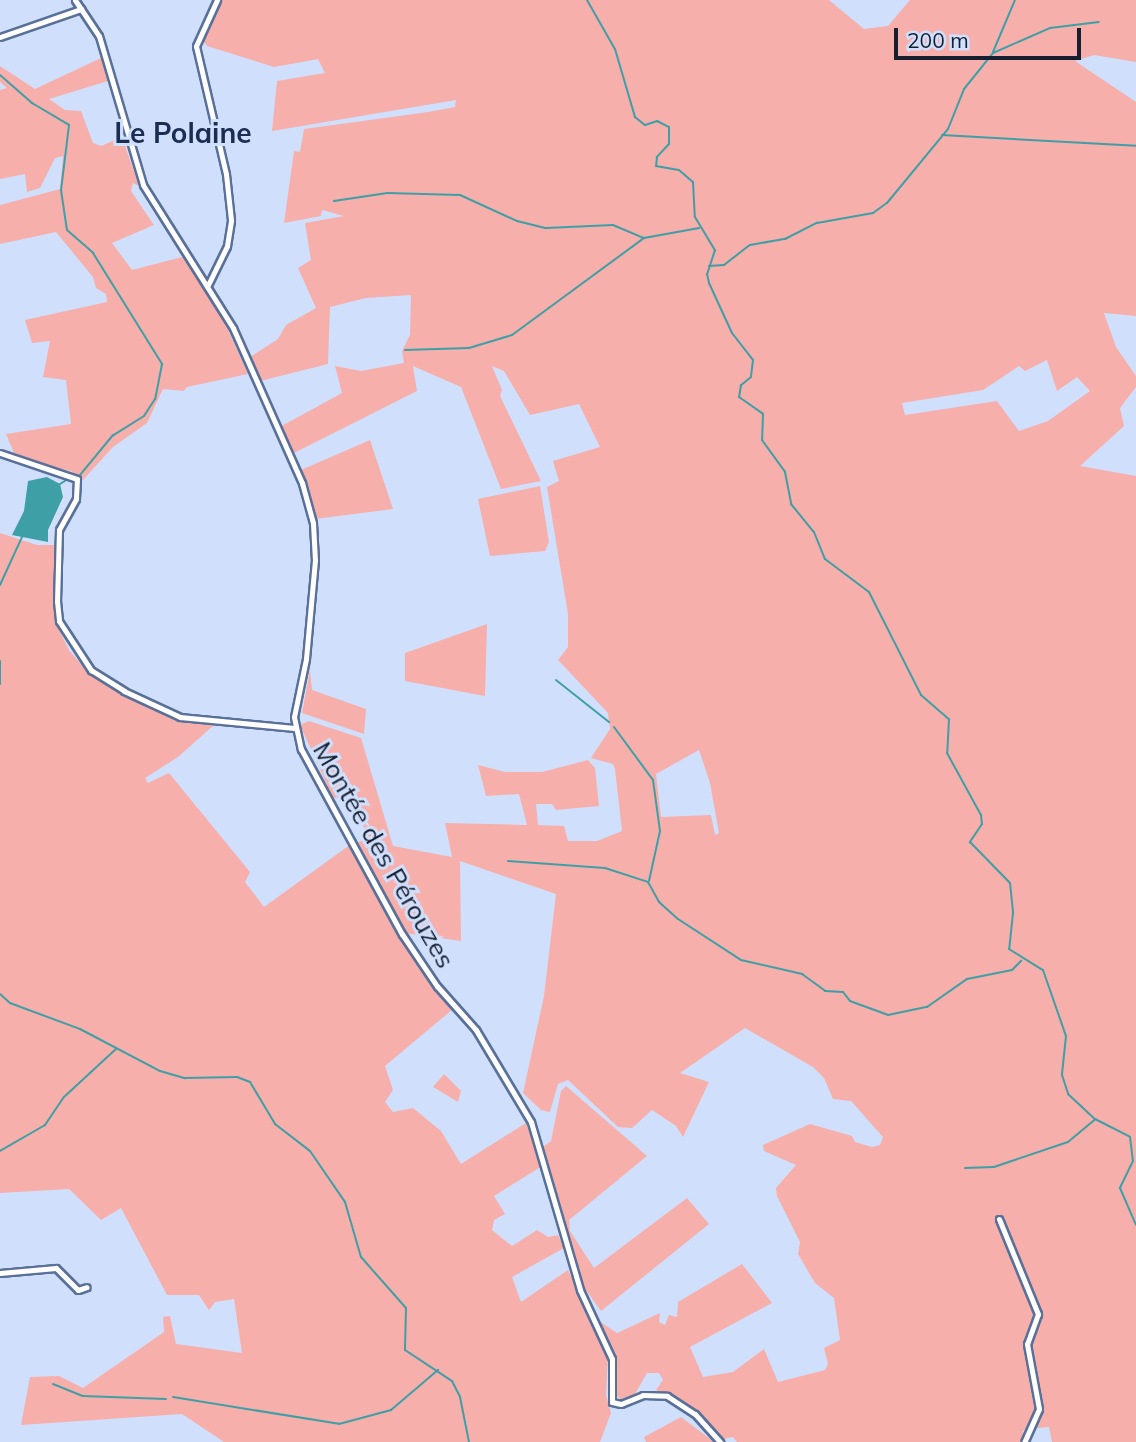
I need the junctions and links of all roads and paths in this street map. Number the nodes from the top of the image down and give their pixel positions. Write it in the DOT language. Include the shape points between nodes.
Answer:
graph roads {
  1 [pos="75,0"];
  2 [pos="217,0"];
  3 [pos="81,9"];
  4 [pos="0,37"];
  5 [pos="208,285"];
  6 [pos="0,453"];
  7 [pos="294,728"];
  8 [pos="999,1219"];
  9 [pos="0,1273"];
  10 [pos="87,1287"];
  11 [pos="720,1442"];
  12 [pos="1024,1442"];
  1 -- 3 [label="street, Montée des Pérouzes"];
  2 -- 5 [label="street" via="196,50 226,174 230,220 227,246"];
  3 -- 4 [label="street"];
  3 -- 5 [label="street, Montée des Pérouzes" via="103,49 143,185"];
  5 -- 7 [label="street, Montée des Pérouzes" via="233,328 292,460 313,523 314,584"];
  6 -- 7 [label="street" via="76,479 76,499 58,530 57,601 63,630 91,670 180,717"];
  7 -- 11 [label="street, Montée des Pérouzes" via="309,766 402,934 437,986 476,1030 531,1122 580,1290 612,1359 612,1402 621,1404 643,1395 667,1396 695,1414"];
  8 -- 12 [label="street" via="1038,1314 1027,1344 1040,1409"];
  9 -- 10 [label="street" via="56,1268 78,1290"];
}
